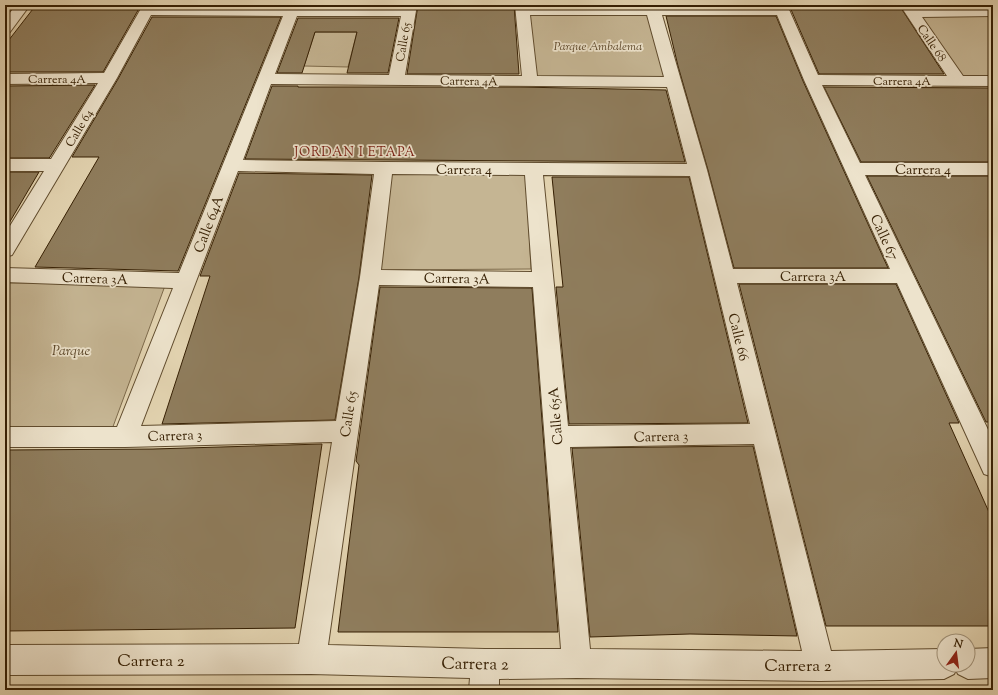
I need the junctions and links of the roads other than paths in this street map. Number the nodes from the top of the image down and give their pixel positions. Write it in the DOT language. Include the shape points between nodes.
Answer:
graph roads {
  1 [pos="22,6"];
  2 [pos="5,8"];
  3 [pos="149,8"];
  4 [pos="409,8"];
  5 [pos="522,8"];
  6 [pos="782,8"];
  7 [pos="909,9"];
  8 [pos="653,10"];
  9 [pos="292,11"];
  10 [pos="993,12"];
  11 [pos="5,29"];
  12 [pos="109,78"];
  13 [pos="5,79"];
  14 [pos="396,79"];
  15 [pos="265,80"];
  16 [pos="812,80"];
  17 [pos="958,81"];
  18 [pos="993,81"];
  19 [pos="530,82"];
  20 [pos="673,82"];
  21 [pos="5,165"];
  22 [pos="57,165"];
  23 [pos="231,166"];
  24 [pos="384,168"];
  25 [pos="533,169"];
  26 [pos="993,169"];
  27 [pos="698,170"];
  28 [pos="853,170"];
  29 [pos="5,250"];
  30 [pos="5,275"];
  31 [pos="724,276"];
  32 [pos="903,276"];
  33 [pos="370,277"];
  34 [pos="543,280"];
  35 [pos="186,281"];
  36 [pos="345,431"];
  37 [pos="764,434"];
  38 [pos="5,437"];
  39 [pos="124,437"];
  40 [pos="557,437"];
  41 [pos="991,456"];
  42 [pos="5,660"];
  43 [pos="311,660"];
  44 [pos="577,663"];
  45 [pos="993,663"];
  46 [pos="936,664"];
  47 [pos="976,664"];
  48 [pos="820,666"];
  49 [pos="485,677"];
  1 -- 2 [label="street"];
  1 -- 11 [label="street"];
  3 -- 9 [label="street"];
  3 -- 12 [label="street, Calle 64"];
  4 -- 9 [label="street"];
  4 -- 14 [label="street, Calle 65"];
  5 -- 8 [label="street"];
  5 -- 19 [label="street"];
  6 -- 8 [label="street"];
  6 -- 16 [label="street, Calle 67"];
  7 -- 10 [label="street"];
  7 -- 17 [label="street, Calle 68"];
  8 -- 20 [label="street, Calle 66"];
  9 -- 15 [label="street, Calle 64A"];
  12 -- 13 [label="street, Carrera 4A"];
  12 -- 22 [label="street, Calle 64"];
  14 -- 15 [label="street, Carrera 4A"];
  14 -- 19 [label="street, Carrera 4A"];
  15 -- 23 [label="street, Calle 64A"];
  16 -- 17 [label="street, Carrera 4A"];
  16 -- 28 [label="street, Calle 67"];
  17 -- 18 [label="street, Carrera 4A"];
  19 -- 20 [label="street, Carrera 4A"];
  20 -- 27 [label="street, Calle 66"];
  21 -- 22 [label="street"];
  22 -- 29 [label="street, Calle 64"];
  23 -- 24 [label="street, Carrera 4"];
  23 -- 35 [label="street, Calle 64A"];
  24 -- 25 [label="street, Carrera 4"];
  24 -- 33 [label="street, Calle 65"];
  25 -- 27 [label="street, Carrera 4"];
  25 -- 34 [label="street, Calle 65A"];
  26 -- 28 [label="street, Carrera 4"];
  27 -- 31 [label="street, Calle 66"];
  28 -- 32 [label="street, Calle 67"];
  30 -- 35 [label="street, Carrera 3A"];
  31 -- 32 [label="street, Carrera 3A"];
  31 -- 37 [label="street, Calle 66"];
  32 -- 41 [label="street, Calle 67"];
  33 -- 34 [label="street, Carrera 3A"];
  33 -- 36 [label="street, Calle 65"];
  34 -- 40 [label="street, Calle 65A"];
  35 -- 39 [label="street, Calle 64A"];
  36 -- 39 [label="street, Carrera 3"];
  36 -- 43 [label="street, Calle 65"];
  37 -- 40 [label="street, Carrera 3"];
  37 -- 48 [label="street, Calle 66"];
  38 -- 39 [label="street, Carrera 3"];
  40 -- 44 [label="street, Calle 65A"];
  42 -- 43 [label="street, Carrera 2"];
  43 -- 49 [label="street, Carrera 2"];
  44 -- 48 [label="street, Carrera 2"];
  44 -- 49 [label="street, Carrera 2"];
  45 -- 47 [label="street"];
  46 -- 48 [label="street, Carrera 2"];
}
